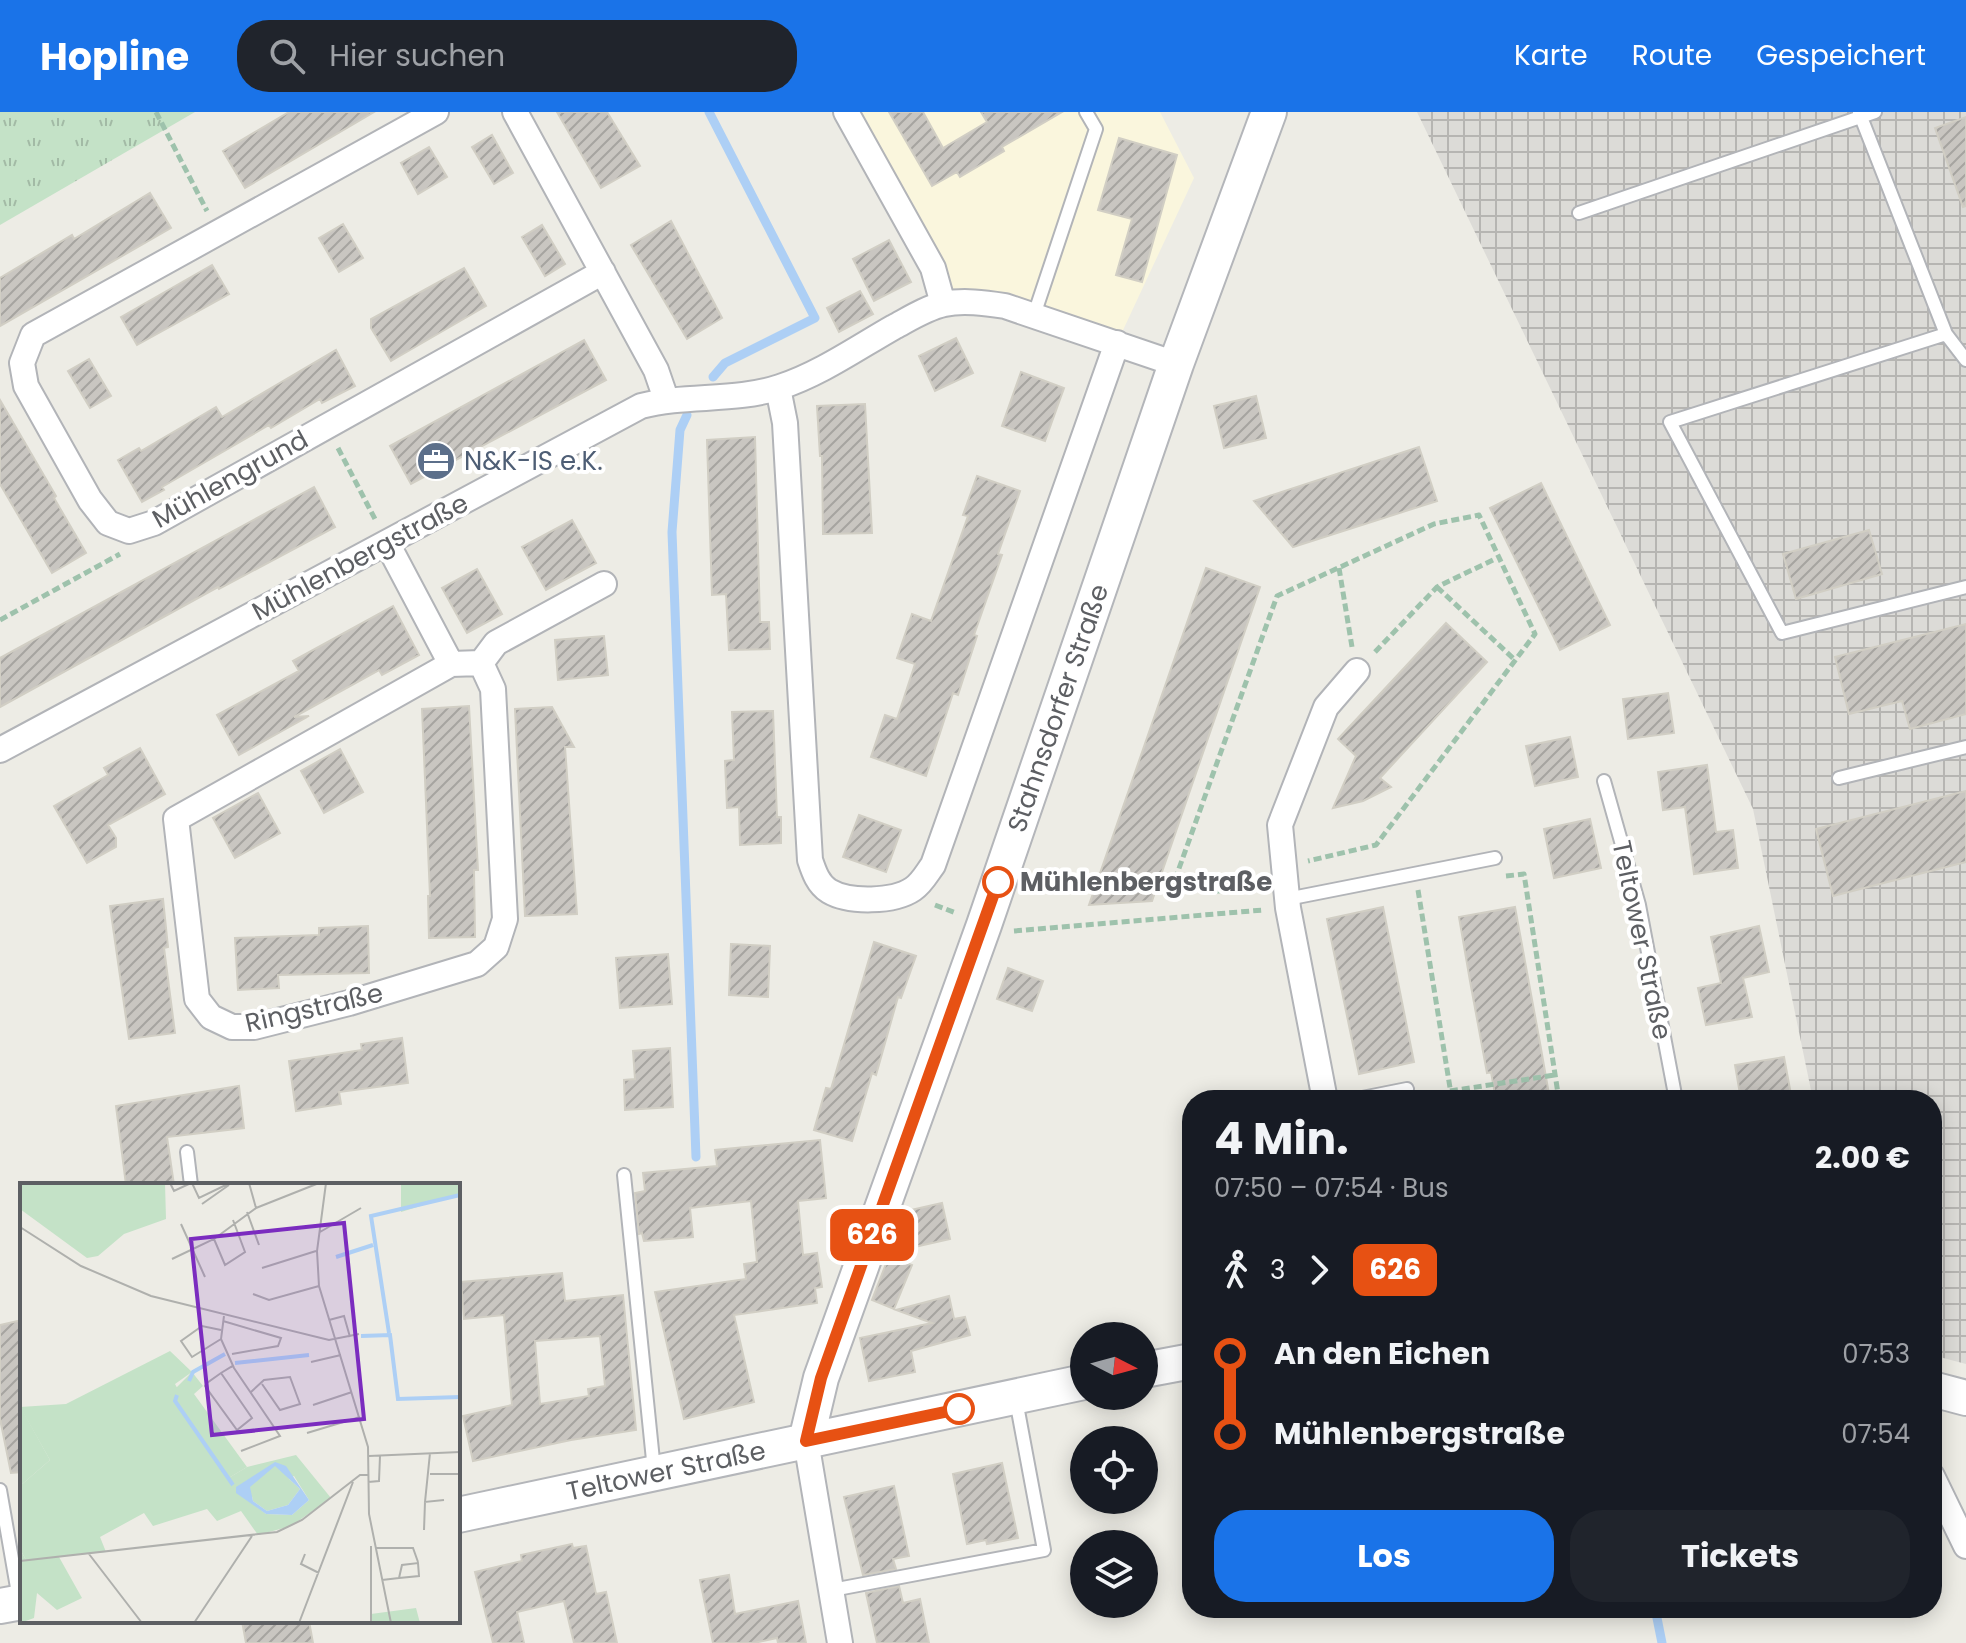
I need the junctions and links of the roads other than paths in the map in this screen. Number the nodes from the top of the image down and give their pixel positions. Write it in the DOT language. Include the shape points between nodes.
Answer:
graph roads {
  1 [pos="436,112"];
  2 [pos="515,112"];
  3 [pos="846,112"];
  4 [pos="1086,112"];
  5 [pos="1269,112"];
  6 [pos="1875,112"];
  7 [pos="1860,114"];
  8 [pos="1579,213"];
  9 [pos="603,272"];
  10 [pos="943,304"];
  11 [pos="1034,315"];
  12 [pos="1946,334"];
  13 [pos="1117,343"];
  14 [pos="1966,360"];
  15 [pos="1176,364"];
  16 [pos="778,388"];
  17 [pos="666,399"];
  18 [pos="387,543"];
  19 [pos="604,584"];
  20 [pos="1966,587"];
  21 [pos="481,663"];
  22 [pos="451,664"];
  23 [pos="1357,671"];
  24 [pos="1966,747"];
  25 [pos="0,750"];
  26 [pos="1839,778"];
  27 [pos="1604,781"];
  28 [pos="1495,858"];
  29 [pos="1287,903"];
  30 [pos="1407,1089"];
  31 [pos="1323,1090"];
  32 [pos="1402,1090"];
  33 [pos="1674,1090"];
  34 [pos="187,1152"];
  35 [pos="624,1175"];
  36 [pos="191,1183"];
  37 [pos="1182,1363"];
  38 [pos="1158,1367"];
  39 [pos="1070,1385"];
  40 [pos="1942,1392"];
  41 [pos="1015,1397"];
  42 [pos="1966,1398"];
  43 [pos="806,1441"];
  44 [pos="655,1473"];
  45 [pos="0,1490"];
  46 [pos="1942,1497"];
  47 [pos="460,1515"];
  48 [pos="1966,1546"];
  49 [pos="832,1590"];
  50 [pos="14,1603"];
  51 [pos="840,1643"];
  1 -- 9 [label="street, Mühlengrund" via="33,335 22,363 26,386 108,523 129,531 154,523"];
  2 -- 9 [label="street"];
  3 -- 10 [label="street" via="933,268"];
  4 -- 11 [label="lane" via="1096,129"];
  5 -- 15 [label="street, Stahnsdorfer Straße"];
  6 -- 7 [label="lane"];
  7 -- 8 [label="lane"];
  7 -- 12 [label="lane"];
  9 -- 17 [label="street"];
  10 -- 11 [label="street, Mühlenbergstraße" via="976,302"];
  10 -- 16 [label="street, Mühlenbergstraße"];
  11 -- 13 [label="street, Mühlenbergstraße"];
  12 -- 14 [label="lane"];
  12 -- 20 [label="lane" via="1670,422 1782,633"];
  13 -- 15 [label="street, Mühlenbergstraße"];
  13 -- 16 [label="street" via="933,865 917,887 890,899 845,897 828,890 815,877 810,860 785,423"];
  15 -- 43 [label="street, Stahnsdorfer Straße" via="984,925 821,1378"];
  16 -- 17 [label="street, Mühlenbergstraße"];
  17 -- 18 [label="street, Mühlenbergstraße" via="641,406"];
  18 -- 22 [label="street"];
  18 -- 25 [label="street, Mühlenbergstraße"];
  19 -- 21 [label="street" via="496,643"];
  21 -- 22 [label="street, Ringstraße"];
  21 -- 22 [label="street, Ringstraße" via="493,689 505,919 496,947 477,964 254,1027 232,1027 211,1017 197,999 176,819"];
  23 -- 29 [label="street" via="1326,707 1280,825"];
  24 -- 26 [label="lane"];
  27 -- 33 [label="lane, Teltower Straße" via="1639,905"];
  28 -- 29 [label="lane"];
  29 -- 31 [label="street"];
  30 -- 32 [label="lane"];
  34 -- 36 [label="lane"];
  35 -- 44 [label="lane"];
  37 -- 38 [label="street"];
  39 -- 41 [label="street, Teltower Straße"];
  40 -- 42 [label="street"];
  41 -- 43 [label="street, Teltower Straße"];
  41 -- 49 [label="lane" via="1044,1550"];
  43 -- 44 [label="street, Teltower Straße"];
  43 -- 49 [label="street"];
  44 -- 47 [label="street, Teltower Straße"];
  45 -- 50 [label="lane"];
  46 -- 48 [label="street"];
  49 -- 51 [label="street"];
}
